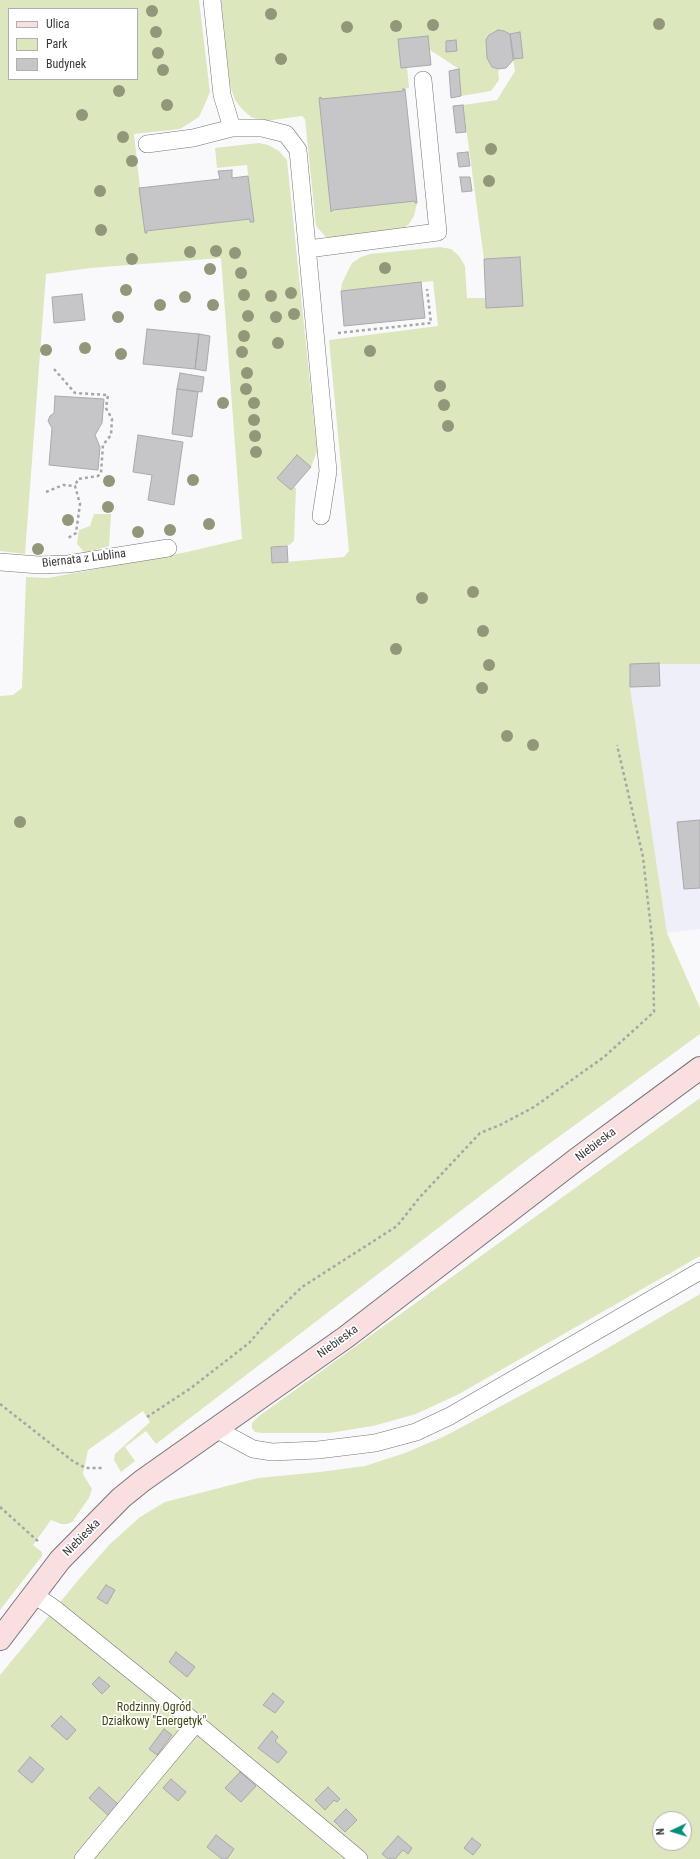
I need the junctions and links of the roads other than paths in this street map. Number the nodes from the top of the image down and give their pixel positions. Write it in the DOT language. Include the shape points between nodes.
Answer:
graph roads {
  1 [pos="212,0"];
  2 [pos="423,80"];
  3 [pos="232,128"];
  4 [pos="147,144"];
  5 [pos="308,249"];
  6 [pos="321,516"];
  7 [pos="168,548"];
  8 [pos="0,562"];
  9 [pos="700,1068"];
  10 [pos="700,1271"];
  11 [pos="216,1429"];
  12 [pos="33,1594"];
  13 [pos="0,1639"];
  14 [pos="196,1723"];
  15 [pos="83,1859"];
  16 [pos="359,1859"];
  1 -- 3 [label="lane" via="222,95"];
  2 -- 5 [label="lane" via="438,232"];
  3 -- 4 [label="lane" via="193,138"];
  3 -- 5 [label="lane" via="262,128 286,134 298,150"];
  5 -- 6 [label="lane" via="328,471"];
  7 -- 8 [label="lane, Biernata z Lublina" via="68,564"];
  9 -- 11 [label="street, Niebieska" via="346,1337"];
  10 -- 11 [label="lane" via="450,1416 416,1432 375,1443 318,1450 272,1452 252,1449"];
  11 -- 12 [label="street, Niebieska" via="142,1480 121,1498 60,1560"];
  12 -- 13 [label="street, Niebieska"];
  12 -- 14 [label="lane"];
  14 -- 15 [label="lane"];
  14 -- 16 [label="lane"];
}
